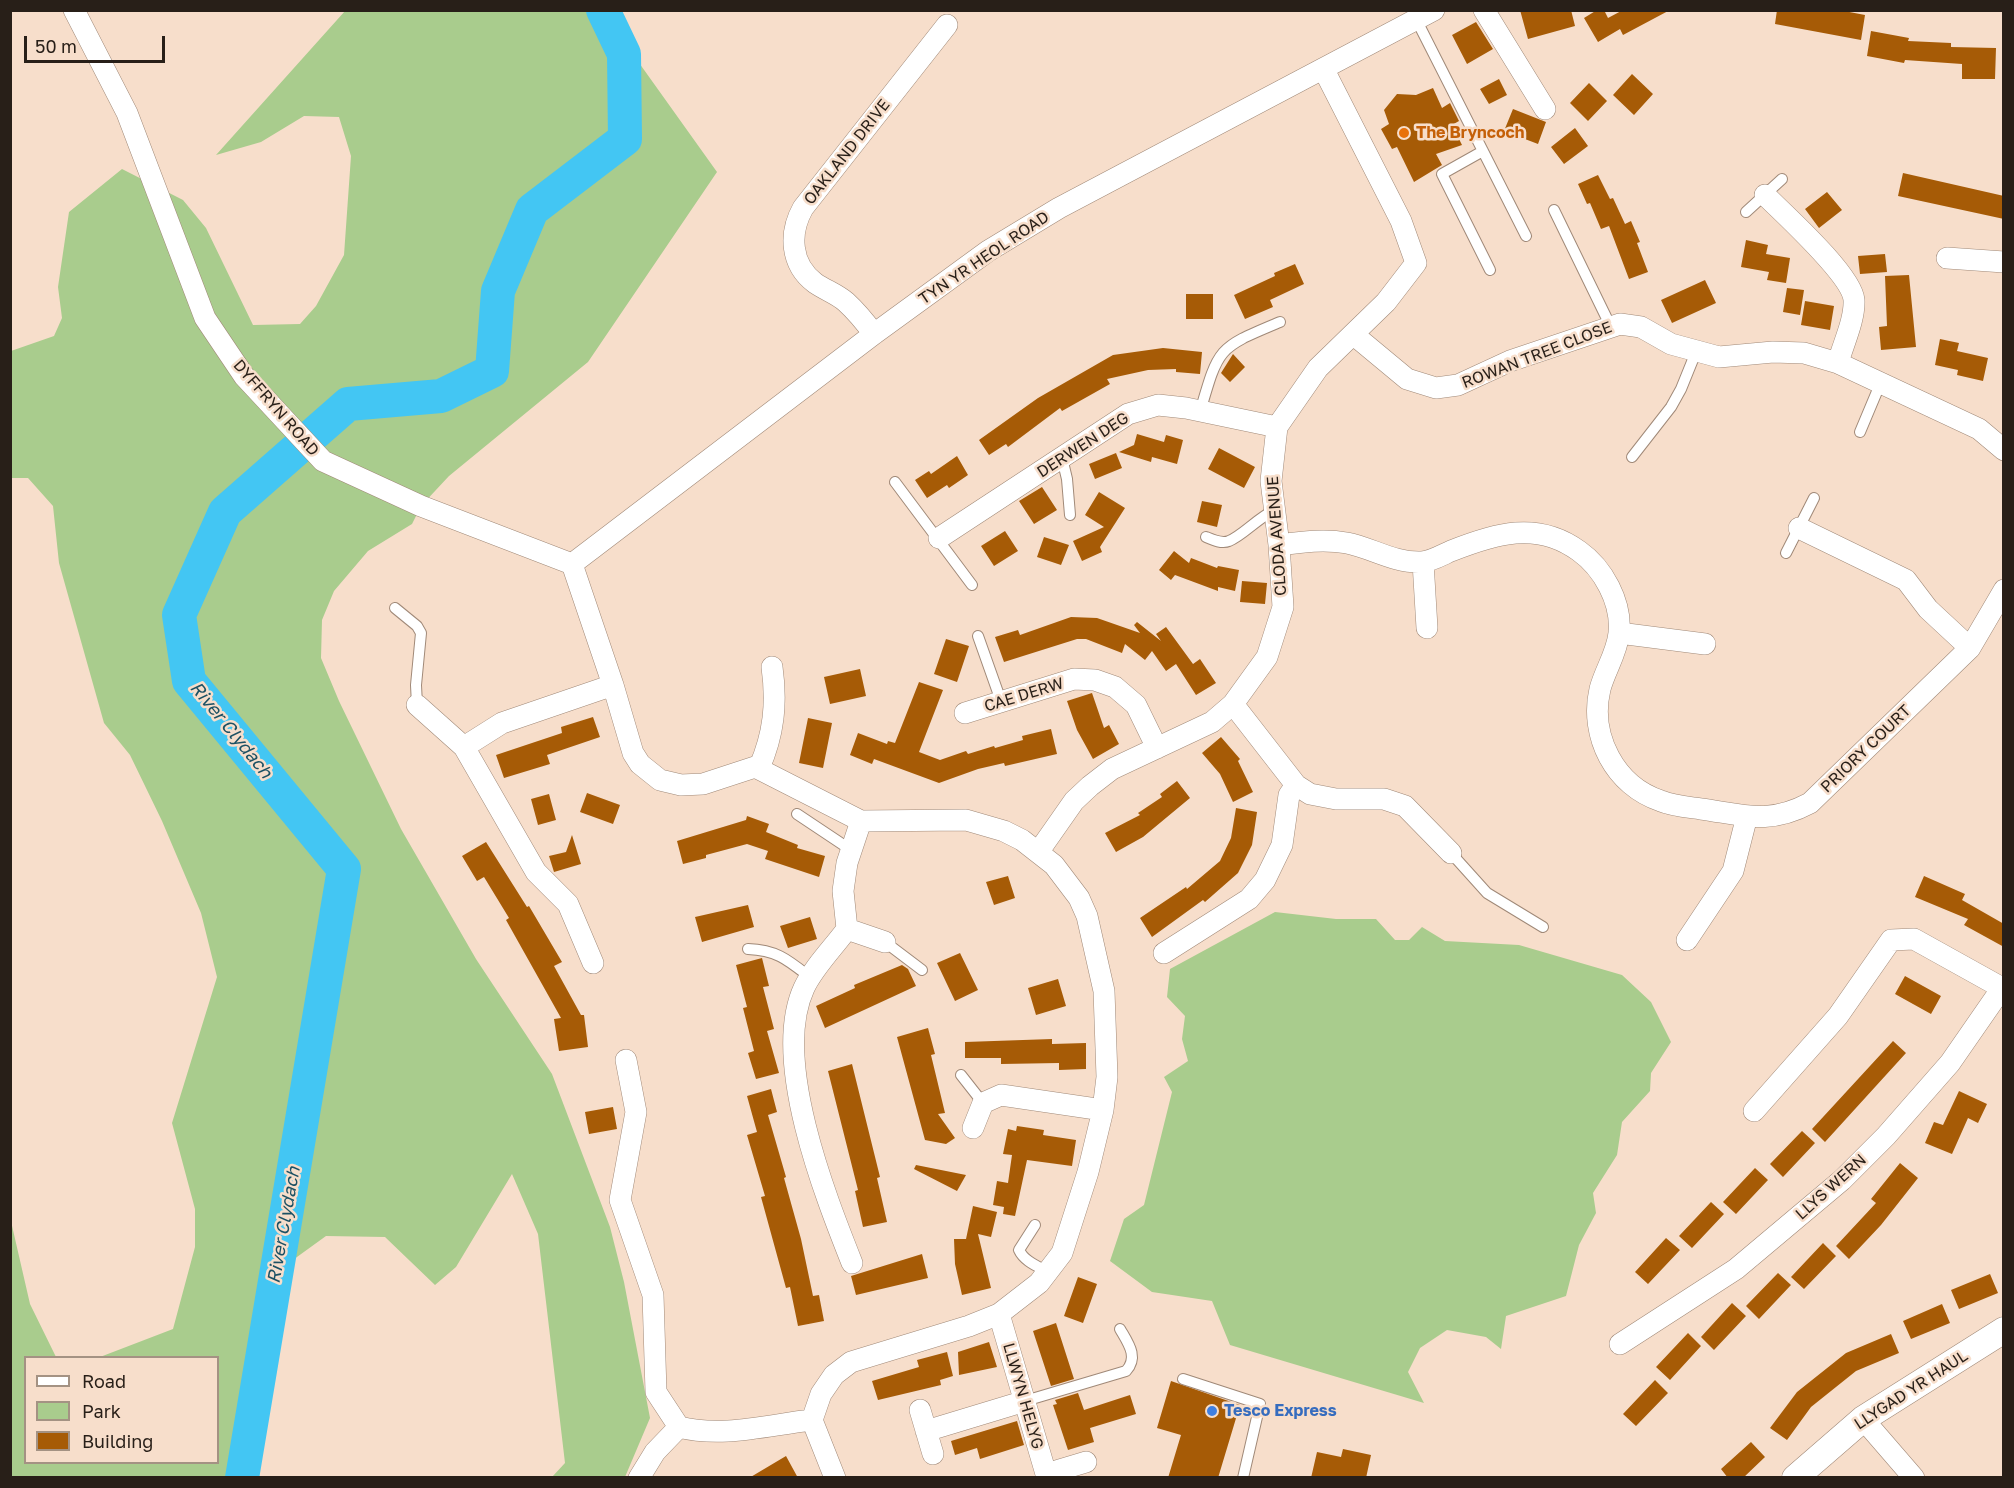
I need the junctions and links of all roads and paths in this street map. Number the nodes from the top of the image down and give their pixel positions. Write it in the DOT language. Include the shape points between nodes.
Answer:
graph roads {
  1 [pos="74,10"];
  2 [pos="1484,10"];
  3 [pos="1425,16"];
  4 [pos="947,25"];
  5 [pos="1324,70"];
  6 [pos="1545,109"];
  7 [pos="1484,151"];
  8 [pos="1782,179"];
  9 [pos="1765,195"];
  10 [pos="1554,210"];
  11 [pos="1746,212"];
  12 [pos="1526,236"];
  13 [pos="1947,258"];
  14 [pos="2004,262"];
  15 [pos="1490,270"];
  16 [pos="1280,322"];
  17 [pos="1610,325"];
  18 [pos="874,334"];
  19 [pos="1354,335"];
  20 [pos="1696,352"];
  21 [pos="1838,363"];
  22 [pos="1881,382"];
  23 [pos="1200,412"];
  24 [pos="1277,427"];
  25 [pos="1860,432"];
  26 [pos="2004,450"];
  27 [pos="1632,457"];
  28 [pos="1062,458"];
  29 [pos="895,482"];
  30 [pos="1814,498"];
  31 [pos="1273,511"];
  32 [pos="1070,515"];
  33 [pos="1799,528"];
  34 [pos="1206,537"];
  35 [pos="939,538"];
  36 [pos="1279,545"];
  37 [pos="1786,554"];
  38 [pos="1423,562"];
  39 [pos="572,564"];
  40 [pos="972,585"];
  41 [pos="2004,590"];
  42 [pos="394,608"];
  43 [pos="1427,628"];
  44 [pos="1619,633"];
  45 [pos="978,636"];
  46 [pos="1705,644"];
  47 [pos="1970,648"];
  48 [pos="772,667"];
  49 [pos="613,685"];
  50 [pos="1000,701"];
  51 [pos="1233,704"];
  52 [pos="417,705"];
  53 [pos="965,713"];
  54 [pos="464,747"];
  55 [pos="1157,748"];
  56 [pos="759,768"];
  57 [pos="1296,786"];
  58 [pos="796,814"];
  59 [pos="1747,816"];
  60 [pos="861,821"];
  61 [pos="851,850"];
  62 [pos="1039,851"];
  63 [pos="1451,854"];
  64 [pos="1543,927"];
  65 [pos="847,929"];
  66 [pos="1687,940"];
  67 [pos="885,942"];
  68 [pos="748,949"];
  69 [pos="1164,953"];
  70 [pos="593,963"];
  71 [pos="922,970"];
  72 [pos="811,978"];
  73 [pos="2003,988"];
  74 [pos="626,1060"];
  75 [pos="961,1075"];
  76 [pos="983,1103"];
  77 [pos="1103,1110"];
  78 [pos="1754,1111"];
  79 [pos="973,1128"];
  80 [pos="1035,1225"];
  81 [pos="852,1263"];
  82 [pos="1048,1272"];
  83 [pos="999,1314"];
  84 [pos="1120,1329"];
  85 [pos="2004,1330"];
  86 [pos="1620,1344"];
  87 [pos="1183,1379"];
  88 [pos="1025,1401"];
  89 [pos="920,1410"];
  90 [pos="1863,1419"];
  91 [pos="812,1420"];
  92 [pos="679,1427"];
  93 [pos="926,1431"];
  94 [pos="933,1454"];
  95 [pos="1086,1462"];
  96 [pos="1040,1476"];
  97 [pos="639,1478"];
  98 [pos="835,1478"];
  99 [pos="1243,1478"];
  100 [pos="1794,1478"];
  101 [pos="1914,1478"];
  1 -- 39 [label="street, DYFFRYN ROAD" via="127,113 205,318 244,376 323,461 421,506"];
  2 -- 6 [label="street"];
  3 -- 5 [label="street, TYN YR HEOL ROAD"];
  3 -- 7 [label="lane"];
  4 -- 18 [label="street, OAKLAND DRIVE" via="803,208 794,228 794,251 802,269 815,283 845,301"];
  5 -- 18 [label="street, TYN YR HEOL ROAD" via="1059,208 988,251"];
  5 -- 19 [label="street, CLODA AVENUE" via="1401,221 1416,263"];
  7 -- 12 [label="lane"];
  7 -- 15 [label="lane" via="1442,174"];
  8 -- 9 [label="lane"];
  9 -- 11 [label="lane"];
  9 -- 21 [label="street" via="1841,274 1852,291 1854,306"];
  10 -- 17 [label="lane"];
  13 -- 14 [label="street"];
  16 -- 23 [label="lane" via="1227,346 1212,372"];
  17 -- 19 [label="street, ROWAN TREE CLOSE" via="1510,361 1458,385 1436,388 1407,379"];
  17 -- 20 [label="street, ROWAN TREE CLOSE" via="1641,327 1671,344"];
  18 -- 39 [label="street, TYN YR HEOL ROAD"];
  19 -- 24 [label="street, CLODA AVENUE" via="1318,368"];
  20 -- 21 [label="street, ROWAN TREE CLOSE" via="1719,357 1804,353"];
  20 -- 27 [label="lane" via="1671,407"];
  21 -- 22 [label="street, ROWAN TREE CLOSE"];
  22 -- 25 [label="lane"];
  22 -- 26 [label="street, ROWAN TREE CLOSE" via="1979,429"];
  23 -- 24 [label="street, DERWEN DEG"];
  23 -- 28 [label="street, DERWEN DEG" via="1158,405 1128,414"];
  24 -- 31 [label="street, CLODA AVENUE" via="1271,481"];
  28 -- 32 [label="lane"];
  28 -- 35 [label="street, DERWEN DEG"];
  29 -- 35 [label="lane"];
  30 -- 33 [label="lane"];
  31 -- 34 [label="lane" via="1230,541"];
  31 -- 36 [label="street, CLODA AVENUE"];
  33 -- 37 [label="lane"];
  33 -- 47 [label="street" via="1906,580 1928,609"];
  35 -- 40 [label="lane"];
  36 -- 38 [label="street, PRIORY COURT" via="1321,540"];
  36 -- 51 [label="street, CLODA AVENUE" via="1282,607 1267,657"];
  38 -- 43 [label="street"];
  38 -- 44 [label="street, PRIORY COURT" via="1506,532 1537,532 1552,537 1580,551 1601,574 1615,602"];
  39 -- 49 [label="street"];
  41 -- 47 [label="street"];
  42 -- 52 [label="lane" via="421,633"];
  44 -- 46 [label="street"];
  44 -- 59 [label="street, PRIORY COURT" via="1598,703 1600,735 1613,764 1634,787 1661,801"];
  45 -- 50 [label="lane"];
  47 -- 59 [label="street, PRIORY COURT" via="1810,802 1776,817"];
  48 -- 56 [label="street" via="775,714"];
  49 -- 54 [label="street" via="502,723"];
  49 -- 56 [label="street" via="633,753 660,780 692,786 743,769"];
  50 -- 53 [label="street, CAE DERW"];
  50 -- 55 [label="street, CAE DERW" via="1074,679 1106,682 1136,705"];
  51 -- 55 [label="street, CLODA AVENUE" via="1212,722"];
  51 -- 57 [label="street"];
  52 -- 54 [label="street"];
  54 -- 70 [label="street" via="536,872 568,904"];
  55 -- 62 [label="street, CLODA AVENUE" via="1112,769 1090,786 1074,801"];
  56 -- 60 [label="street"];
  57 -- 63 [label="street" via="1310,794 1336,799 1384,799 1405,806"];
  57 -- 69 [label="street" via="1290,795 1282,845 1265,880 1249,899"];
  58 -- 61 [label="lane"];
  59 -- 66 [label="street" via="1733,870"];
  60 -- 61 [label="street"];
  60 -- 62 [label="street" via="966,820 1004,831"];
  61 -- 65 [label="street" via="843,891"];
  62 -- 77 [label="street" via="1067,880 1087,916 1104,991 1107,1077"];
  63 -- 64 [label="lane" via="1487,893"];
  65 -- 67 [label="street"];
  65 -- 72 [label="street"];
  67 -- 71 [label="lane"];
  68 -- 72 [label="lane" via="769,950"];
  72 -- 81 [label="street" via="804,988 793,1029 800,1103 819,1179"];
  73 -- 78 [label="street" via="1914,939 1891,940 1838,1016"];
  73 -- 86 [label="street, LLYS WERN" via="1950,1063 1842,1180 1736,1269"];
  74 -- 92 [label="street" via="636,1112 620,1200 653,1295 656,1392"];
  75 -- 76 [label="lane"];
  76 -- 77 [label="street" via="1001,1095"];
  76 -- 79 [label="street"];
  77 -- 82 [label="street" via="1062,1253"];
  80 -- 82 [label="lane" via="1020,1253"];
  82 -- 83 [label="street" via="1023,1298"];
  83 -- 88 [label="street, LLWYN HELYG"];
  83 -- 91 [label="street" via="851,1362 834,1375 821,1394"];
  84 -- 88 [label="lane" via="1133,1357 1126,1371"];
  85 -- 90 [label="street, LLYGAD YR HAUL"];
  87 -- 99 [label="lane" via="1260,1404"];
  88 -- 93 [label="street"];
  88 -- 96 [label="street, LLWYN HELYG"];
  89 -- 93 [label="street"];
  90 -- 100 [label="street, LLYGAD YR HAUL"];
  90 -- 101 [label="street"];
  91 -- 92 [label="street" via="720,1432"];
  91 -- 98 [label="street"];
  92 -- 97 [label="street" via="655,1452"];
  93 -- 94 [label="street"];
  95 -- 96 [label="street, LLWYN HELYG"];
}
